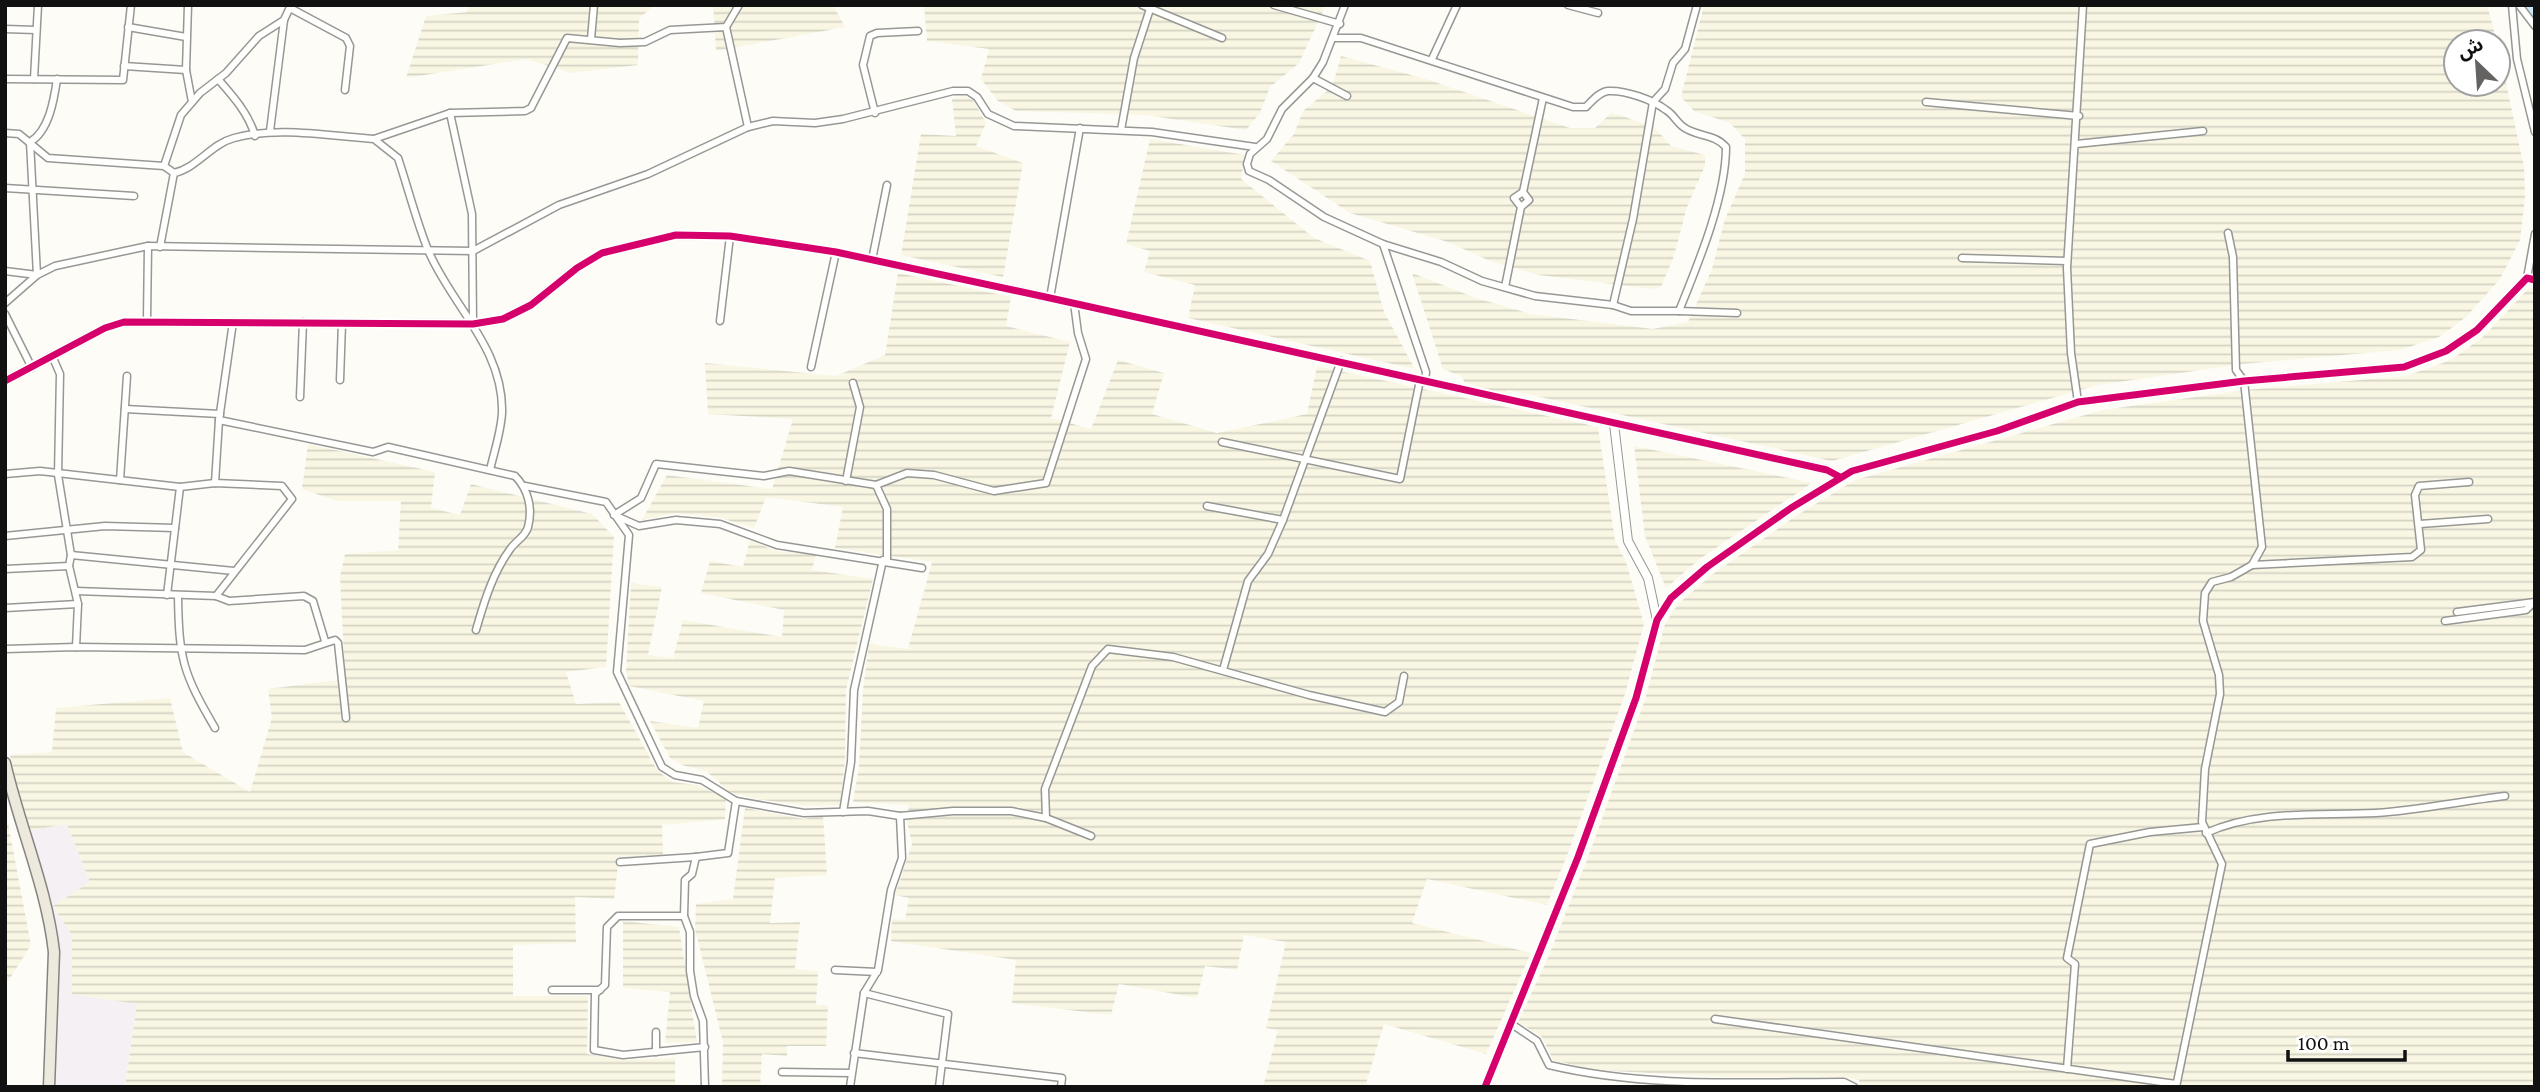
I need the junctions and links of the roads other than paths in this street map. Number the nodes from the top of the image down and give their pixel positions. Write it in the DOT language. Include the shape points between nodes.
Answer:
graph roads {
  1 [pos="38,5"];
  2 [pos="131,5"];
  3 [pos="188,5"];
  4 [pos="594,5"];
  5 [pos="739,5"];
  6 [pos="1142,5"];
  7 [pos="1274,5"];
  8 [pos="1345,5"];
  9 [pos="1457,5"];
  10 [pos="1568,5"];
  11 [pos="1697,5"];
  12 [pos="2083,5"];
  13 [pos="2512,5"];
  14 [pos="2519,5"];
  15 [pos="290,7"];
  16 [pos="1150,9"];
  17 [pos="1598,13"];
  18 [pos="284,20"];
  19 [pos="1340,24"];
  20 [pos="2535,26"];
  21 [pos="128,27"];
  22 [pos="726,27"];
  23 [pos="5,29"];
  24 [pos="36,30"];
  25 [pos="918,31"];
  26 [pos="186,37"];
  27 [pos="1222,38"];
  28 [pos="1334,38"];
  29 [pos="591,39"];
  30 [pos="1432,60"];
  31 [pos="124,66"];
  32 [pos="186,70"];
  33 [pos="1313,78"];
  34 [pos="5,79"];
  35 [pos="34,79"];
  36 [pos="57,79"];
  37 [pos="218,79"];
  38 [pos="345,90"];
  39 [pos="1347,96"];
  40 [pos="1542,98"];
  41 [pos="192,102"];
  42 [pos="1653,102"];
  43 [pos="1926,102"];
  44 [pos="450,113"];
  45 [pos="874,113"];
  46 [pos="2079,116"];
  47 [pos="748,127"];
  48 [pos="1080,128"];
  49 [pos="1121,130"];
  50 [pos="270,131"];
  51 [pos="2203,131"];
  52 [pos="2535,132"];
  53 [pos="5,133"];
  54 [pos="255,136"];
  55 [pos="374,139"];
  56 [pos="30,142"];
  57 [pos="2076,144"];
  58 [pos="1255,147"];
  59 [pos="164,166"];
  60 [pos="174,173"];
  61 [pos="887,185"];
  62 [pos="5,187"];
  63 [pos="32,189"];
  64 [pos="134,196"];
  65 [pos="2228,233"];
  66 [pos="2535,234"];
  67 [pos="730,236"];
  68 [pos="1383,244"];
  69 [pos="148,246"];
  70 [pos="160,247"];
  71 [pos="428,251"];
  72 [pos="472,251"];
  73 [pos="836,252"];
  74 [pos="1962,258"];
  75 [pos="872,260"];
  76 [pos="2067,261"];
  77 [pos="5,271"];
  78 [pos="37,275"];
  79 [pos="2531,279"];
  80 [pos="1505,287"];
  81 [pos="1050,298"];
  82 [pos="5,303"];
  83 [pos="1074,303"];
  84 [pos="1613,305"];
  85 [pos="1679,310"];
  86 [pos="1737,313"];
  87 [pos="5,314"];
  88 [pos="147,320"];
  89 [pos="720,321"];
  90 [pos="233,322"];
  91 [pos="303,322"];
  92 [pos="342,323"];
  93 [pos="473,324"];
  94 [pos="53,358"];
  95 [pos="1341,361"];
  96 [pos="811,367"];
  97 [pos="32,368"];
  98 [pos="127,376"];
  99 [pos="5,380"];
  100 [pos="340,380"];
  101 [pos="1422,381"];
  102 [pos="2244,381"];
  103 [pos="853,383"];
  104 [pos="300,397"];
  105 [pos="2078,402"];
  106 [pos="124,409"];
  107 [pos="219,417"];
  108 [pos="1614,424"];
  109 [pos="1222,442"];
  110 [pos="1304,458"];
  111 [pos="490,470"];
  112 [pos="5,474"];
  113 [pos="58,475"];
  114 [pos="1840,477"];
  115 [pos="120,480"];
  116 [pos="846,481"];
  117 [pos="2469,482"];
  118 [pos="215,483"];
  119 [pos="876,485"];
  120 [pos="524,486"];
  121 [pos="180,487"];
  122 [pos="1207,506"];
  123 [pos="614,514"];
  124 [pos="2488,519"];
  125 [pos="1283,520"];
  126 [pos="2420,524"];
  127 [pos="175,528"];
  128 [pos="67,529"];
  129 [pos="5,536"];
  130 [pos="71,555"];
  131 [pos="885,560"];
  132 [pos="171,564"];
  133 [pos="2252,565"];
  134 [pos="69,566"];
  135 [pos="922,568"];
  136 [pos="5,569"];
  137 [pos="234,571"];
  138 [pos="76,591"];
  139 [pos="167,596"];
  140 [pos="178,596"];
  141 [pos="216,596"];
  142 [pos="2534,602"];
  143 [pos="78,604"];
  144 [pos="5,608"];
  145 [pos="2457,612"];
  146 [pos="1657,620"];
  147 [pos="2445,621"];
  148 [pos="476,630"];
  149 [pos="325,641"];
  150 [pos="76,646"];
  151 [pos="5,649"];
  152 [pos="179,649"];
  153 [pos="1223,670"];
  154 [pos="1404,676"];
  155 [pos="346,718"];
  156 [pos="215,728"];
  157 [pos="5,763"];
  158 [pos="2504,796"];
  159 [pos="736,801"];
  160 [pos="843,812"];
  161 [pos="900,816"];
  162 [pos="1046,818"];
  163 [pos="2205,830"];
  164 [pos="1091,836"];
  165 [pos="695,857"];
  166 [pos="620,863"];
  167 [pos="684,916"];
  168 [pos="835,971"];
  169 [pos="877,972"];
  170 [pos="552,990"];
  171 [pos="600,990"];
  172 [pos="864,993"];
  173 [pos="1715,1019"];
  174 [pos="1510,1023"];
  175 [pos="656,1032"];
  176 [pos="705,1047"];
  177 [pos="656,1052"];
  178 [pos="854,1053"];
  179 [pos="940,1065"];
  180 [pos="2067,1069"];
  181 [pos="782,1072"];
  182 [pos="851,1073"];
  183 [pos="2176,1086"];
  184 [pos="49,1087"];
  185 [pos="705,1087"];
  186 [pos="850,1087"];
  187 [pos="939,1087"];
  188 [pos="1061,1087"];
  189 [pos="1485,1087"];
  190 [pos="1854,1087"];
  1 -- 24 [label="street"];
  2 -- 21 [label="street"];
  3 -- 26 [label="street"];
  4 -- 29 [label="street"];
  5 -- 22 [label="street"];
  6 -- 16 [label="street"];
  7 -- 19 [label="street"];
  8 -- 19 [label="street"];
  9 -- 30 [label="street"];
  10 -- 17 [label="street"];
  11 -- 42 [label="street" via="1685,49 1674,63 1665,89"];
  12 -- 46 [label="street"];
  13 -- 52 [label="street" via="2517,59"];
  14 -- 20 [label="street"];
  15 -- 18 [label="street"];
  15 -- 38 [label="street" via="346,38 350,46"];
  16 -- 27 [label="street"];
  16 -- 49 [label="street" via="1134,58"];
  18 -- 37 [label="street" via="260,36"];
  18 -- 50 [label="street"];
  19 -- 28 [label="street"];
  21 -- 26 [label="street"];
  21 -- 31 [label="street"];
  22 -- 29 [label="street" via="670,30 645,42"];
  22 -- 47 [label="street"];
  23 -- 24 [label="street"];
  24 -- 35 [label="street"];
  25 -- 45 [label="street" via="870,36 863,65"];
  26 -- 32 [label="street"];
  28 -- 30 [label="street" via="1361,38"];
  28 -- 33 [label="street"];
  29 -- 44 [label="street" via="567,38 563,42 531,108"];
  30 -- 40 [label="street"];
  31 -- 32 [label="street"];
  31 -- 36 [label="street" via="123,80"];
  32 -- 41 [label="street"];
  33 -- 39 [label="street"];
  33 -- 58 [label="street" via="1282,109 1275,128"];
  34 -- 35 [label="street"];
  35 -- 36 [label="street"];
  36 -- 56 [label="street" via="48,118"];
  37 -- 41 [label="street"];
  37 -- 54 [label="street" via="236,99"];
  40 -- 42 [label="street" via="1586,107 1608,91"];
  40 -- 80 [label="street" via="1522,192 1529,200 1521,207"];
  41 -- 59 [label="street" via="181,115"];
  42 -- 84 [label="street"];
  42 -- 85 [label="street" via="1683,127 1720,139 1726,147 1726,170 1699,264"];
  43 -- 46 [label="street"];
  44 -- 55 [label="street"];
  44 -- 72 [label="street" via="472,214"];
  45 -- 47 [label="street"];
  45 -- 48 [label="street" via="968,90 988,114 1014,126"];
  46 -- 57 [label="street"];
  47 -- 72 [label="street" via="648,174 559,205"];
  48 -- 49 [label="street"];
  48 -- 81 [label="street"];
  49 -- 58 [label="street"];
  50 -- 54 [label="street"];
  50 -- 55 [label="street"];
  51 -- 57 [label="street"];
  53 -- 56 [label="street" via="19,134"];
  54 -- 60 [label="street" via="233,138 186,171"];
  55 -- 71 [label="street" via="398,158"];
  56 -- 59 [label="street" via="48,158"];
  56 -- 63 [label="street"];
  57 -- 76 [label="street"];
  58 -- 68 [label="street" via="1247,164 1249,171 1324,217"];
  59 -- 60 [label="street"];
  60 -- 70 [label="street"];
  61 -- 75 [label="street"];
  62 -- 63 [label="street"];
  63 -- 64 [label="street"];
  63 -- 78 [label="street"];
  65 -- 102 [label="street" via="2233,257 2236,370"];
  66 -- 79 [label="street"];
  67 -- 73 [label="street"];
  67 -- 89 [label="street"];
  67 -- 93 [label="street" via="676,235 602,253 531,305 503,319"];
  68 -- 80 [label="street"];
  68 -- 101 [label="street" via="1426,372"];
  69 -- 70 [label="street"];
  69 -- 78 [label="street" via="55,266"];
  69 -- 88 [label="street"];
  70 -- 71 [label="street"];
  71 -- 72 [label="street"];
  71 -- 93 [label="street"];
  72 -- 93 [label="street"];
  73 -- 75 [label="street"];
  73 -- 96 [label="street"];
  74 -- 76 [label="street"];
  75 -- 81 [label="street"];
  76 -- 105 [label="street"];
  77 -- 78 [label="street"];
  78 -- 82 [label="street"];
  79 -- 102 [label="street" via="2477,330 2446,351 2404,366"];
  80 -- 84 [label="street" via="1535,296"];
  81 -- 83 [label="street"];
  83 -- 95 [label="street"];
  83 -- 119 [label="street" via="1086,359 1046,483 994,491 907,472"];
  84 -- 85 [label="street" via="1631,311"];
  85 -- 86 [label="street"];
  87 -- 97 [label="street"];
  88 -- 90 [label="street"];
  88 -- 94 [label="street" via="105,328"];
  90 -- 91 [label="street"];
  90 -- 107 [label="street"];
  91 -- 92 [label="street"];
  91 -- 104 [label="street"];
  92 -- 93 [label="street"];
  92 -- 100 [label="street"];
  93 -- 111 [label="street" via="495,368 501,392 502,416"];
  94 -- 97 [label="street"];
  94 -- 113 [label="street" via="60,373"];
  95 -- 101 [label="street"];
  95 -- 110 [label="street"];
  97 -- 99 [label="street"];
  98 -- 106 [label="street"];
  101 -- 108 [label="street"];
  101 -- 110 [label="street" via="1400,479"];
  102 -- 105 [label="street"];
  102 -- 133 [label="street" via="2262,547"];
  103 -- 116 [label="street" via="860,407"];
  105 -- 114 [label="street"];
  106 -- 107 [label="street"];
  106 -- 115 [label="street"];
  107 -- 111 [label="street" via="373,452 388,447"];
  107 -- 118 [label="street"];
  108 -- 114 [label="street" via="1827,470"];
  108 -- 146 [label="street" via="1628,541 1648,578"];
  109 -- 110 [label="street"];
  110 -- 125 [label="street"];
  111 -- 120 [label="street" via="515,476"];
  112 -- 113 [label="street" via="40,471"];
  113 -- 115 [label="street"];
  113 -- 128 [label="street"];
  114 -- 146 [label="street" via="1707,567 1671,598"];
  115 -- 121 [label="street"];
  116 -- 119 [label="street"];
  116 -- 123 [label="street" via="789,471 764,476 656,464 641,498"];
  117 -- 126 [label="street" via="2419,486 2415,495"];
  118 -- 121 [label="street"];
  118 -- 137 [label="street" via="282,486 292,499"];
  119 -- 131 [label="street" via="887,509"];
  120 -- 123 [label="street" via="606,502"];
  120 -- 148 [label="street" via="530,509 527,530 510,549 487,593"];
  121 -- 127 [label="street"];
  122 -- 125 [label="street"];
  123 -- 131 [label="street" via="639,526 676,520 720,524 777,545"];
  123 -- 159 [label="street" via="629,535 617,673 662,767 675,775 702,780"];
  124 -- 126 [label="street"];
  125 -- 153 [label="street" via="1268,554 1248,581"];
  126 -- 133 [label="street" via="2421,550 2412,557"];
  127 -- 128 [label="street"];
  127 -- 132 [label="street"];
  128 -- 129 [label="street"];
  128 -- 130 [label="street"];
  130 -- 132 [label="street"];
  130 -- 134 [label="street"];
  131 -- 135 [label="street"];
  131 -- 160 [label="street" via="855,690"];
  132 -- 137 [label="street"];
  132 -- 139 [label="street"];
  133 -- 163 [label="street" via="2212,582 2204,593 2203,621 2220,694 2205,769"];
  134 -- 136 [label="street"];
  134 -- 138 [label="street"];
  137 -- 141 [label="street"];
  138 -- 139 [label="street"];
  138 -- 143 [label="street"];
  139 -- 140 [label="street"];
  140 -- 141 [label="street"];
  140 -- 152 [label="street"];
  141 -- 149 [label="street" via="229,601 304,596 313,601"];
  142 -- 145 [label="street"];
  142 -- 147 [label="street" via="2526,610"];
  143 -- 144 [label="street"];
  143 -- 150 [label="street"];
  146 -- 174 [label="street" via="1610,770"];
  149 -- 152 [label="street" via="318,648 305,650"];
  149 -- 155 [label="street" via="338,643"];
  150 -- 151 [label="street"];
  150 -- 152 [label="street"];
  152 -- 156 [label="street" via="191,688"];
  153 -- 154 [label="street" via="1385,712 1399,702"];
  153 -- 162 [label="street" via="1173,657 1108,649 1092,666 1045,789"];
  157 -- 184 [label="main road" via="52,930"];
  158 -- 163 [label="street" via="2436,808 2312,813"];
  159 -- 160 [label="street" via="804,813"];
  159 -- 165 [label="street" via="728,853"];
  160 -- 161 [label="street"];
  161 -- 162 [label="street" via="1011,811"];
  161 -- 169 [label="street" via="902,858 891,890"];
  162 -- 164 [label="street"];
  163 -- 180 [label="street" via="2090,844 2067,958 2075,964"];
  163 -- 183 [label="street" via="2222,864"];
  165 -- 166 [label="street"];
  165 -- 167 [label="street" via="692,874 685,880"];
  167 -- 171 [label="street" via="618,916 607,927 605,985"];
  167 -- 176 [label="street"];
  168 -- 169 [label="street"];
  169 -- 172 [label="street"];
  170 -- 171 [label="street"];
  171 -- 177 [label="street" via="595,994 594,1050 623,1055"];
  172 -- 178 [label="street"];
  172 -- 179 [label="street" via="948,1014"];
  173 -- 180 [label="street"];
  174 -- 189 [label="street"];
  174 -- 190 [label="street" via="1537,1041 1549,1065 1593,1076 1725,1083 1844,1082"];
  175 -- 177 [label="street"];
  176 -- 177 [label="street"];
  176 -- 185 [label="street"];
  178 -- 179 [label="street"];
  178 -- 182 [label="street"];
  179 -- 187 [label="street"];
  179 -- 188 [label="street" via="1062,1077"];
  180 -- 183 [label="street"];
  181 -- 182 [label="street"];
  182 -- 186 [label="street"];
}
